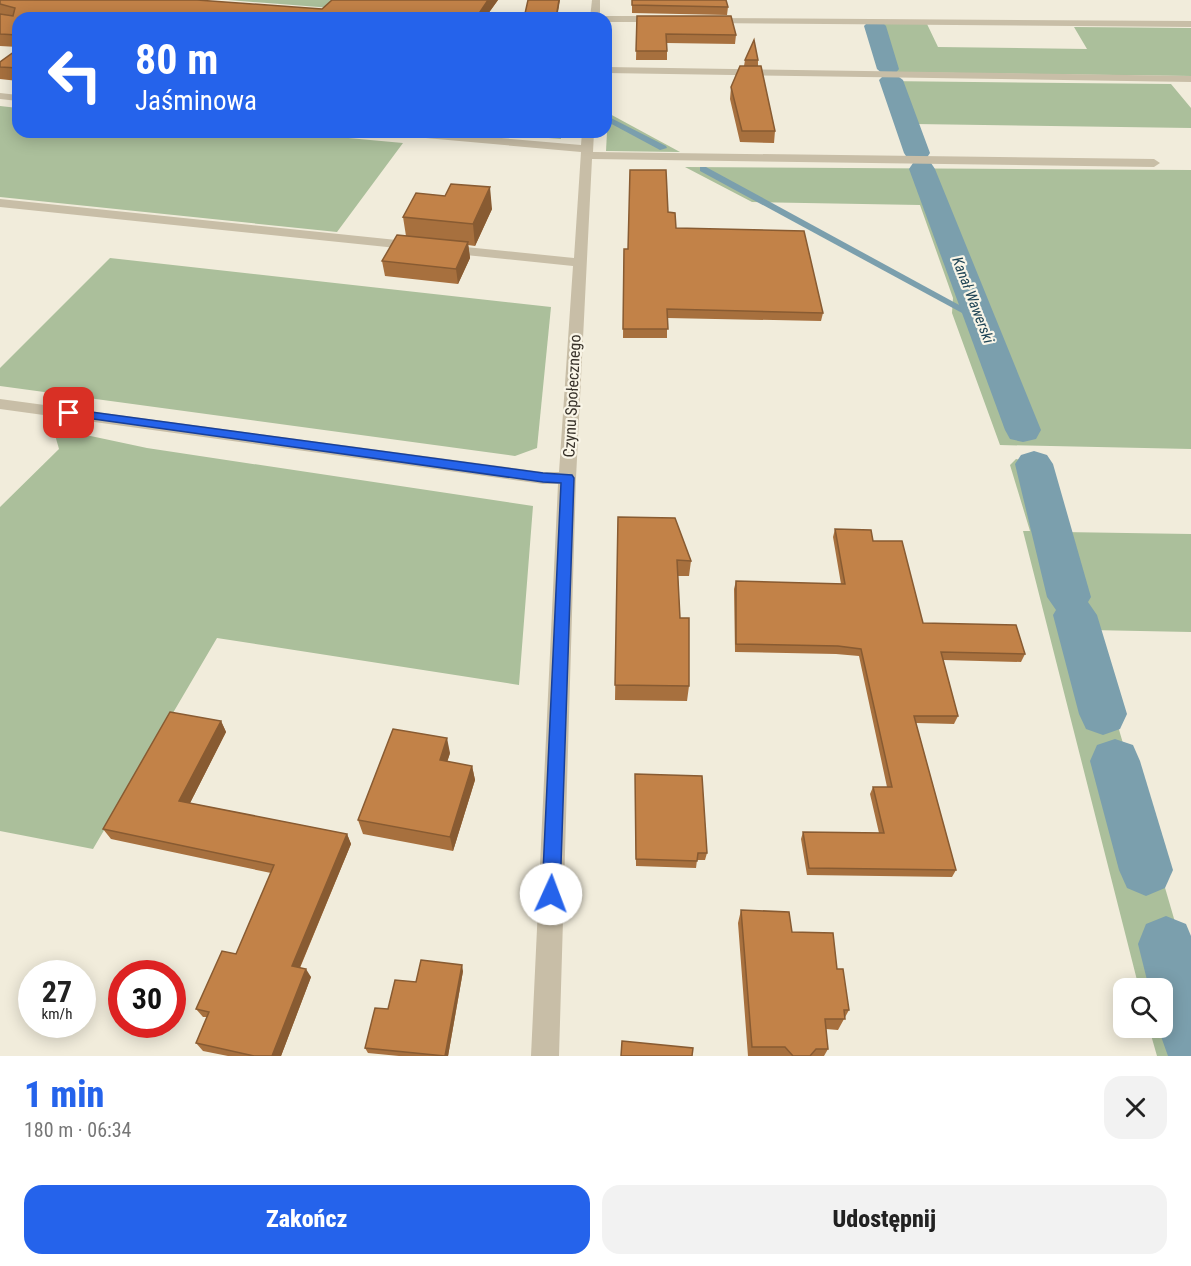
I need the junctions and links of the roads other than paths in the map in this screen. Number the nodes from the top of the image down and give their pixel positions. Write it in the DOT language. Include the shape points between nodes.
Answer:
graph roads {
  1 [pos="612,18"];
  2 [pos="677,19"];
  3 [pos="701,20"];
  4 [pos="1191,24"];
  5 [pos="612,70"];
  6 [pos="1191,79"];
  7 [pos="476,138"];
  8 [pos="587,146"];
  9 [pos="1154,163"];
  10 [pos="0,203"];
  11 [pos="579,263"];
  12 [pos="0,404"];
  13 [pos="567,478"];
  14 [pos="545,1056"];
  1 -- 2 [label="street"];
  3 -- 4 [label="street"];
  5 -- 6 [label="street"];
  7 -- 8 [label="street"];
  8 -- 9 [label="street"];
  8 -- 11 [label="street, Czynu Społecznego"];
  10 -- 11 [label="street"];
  11 -- 13 [label="street, Czynu Społecznego"];
  12 -- 13 [label="street" via="543,478"];
  13 -- 14 [label="street, Czynu Społecznego"];
}
